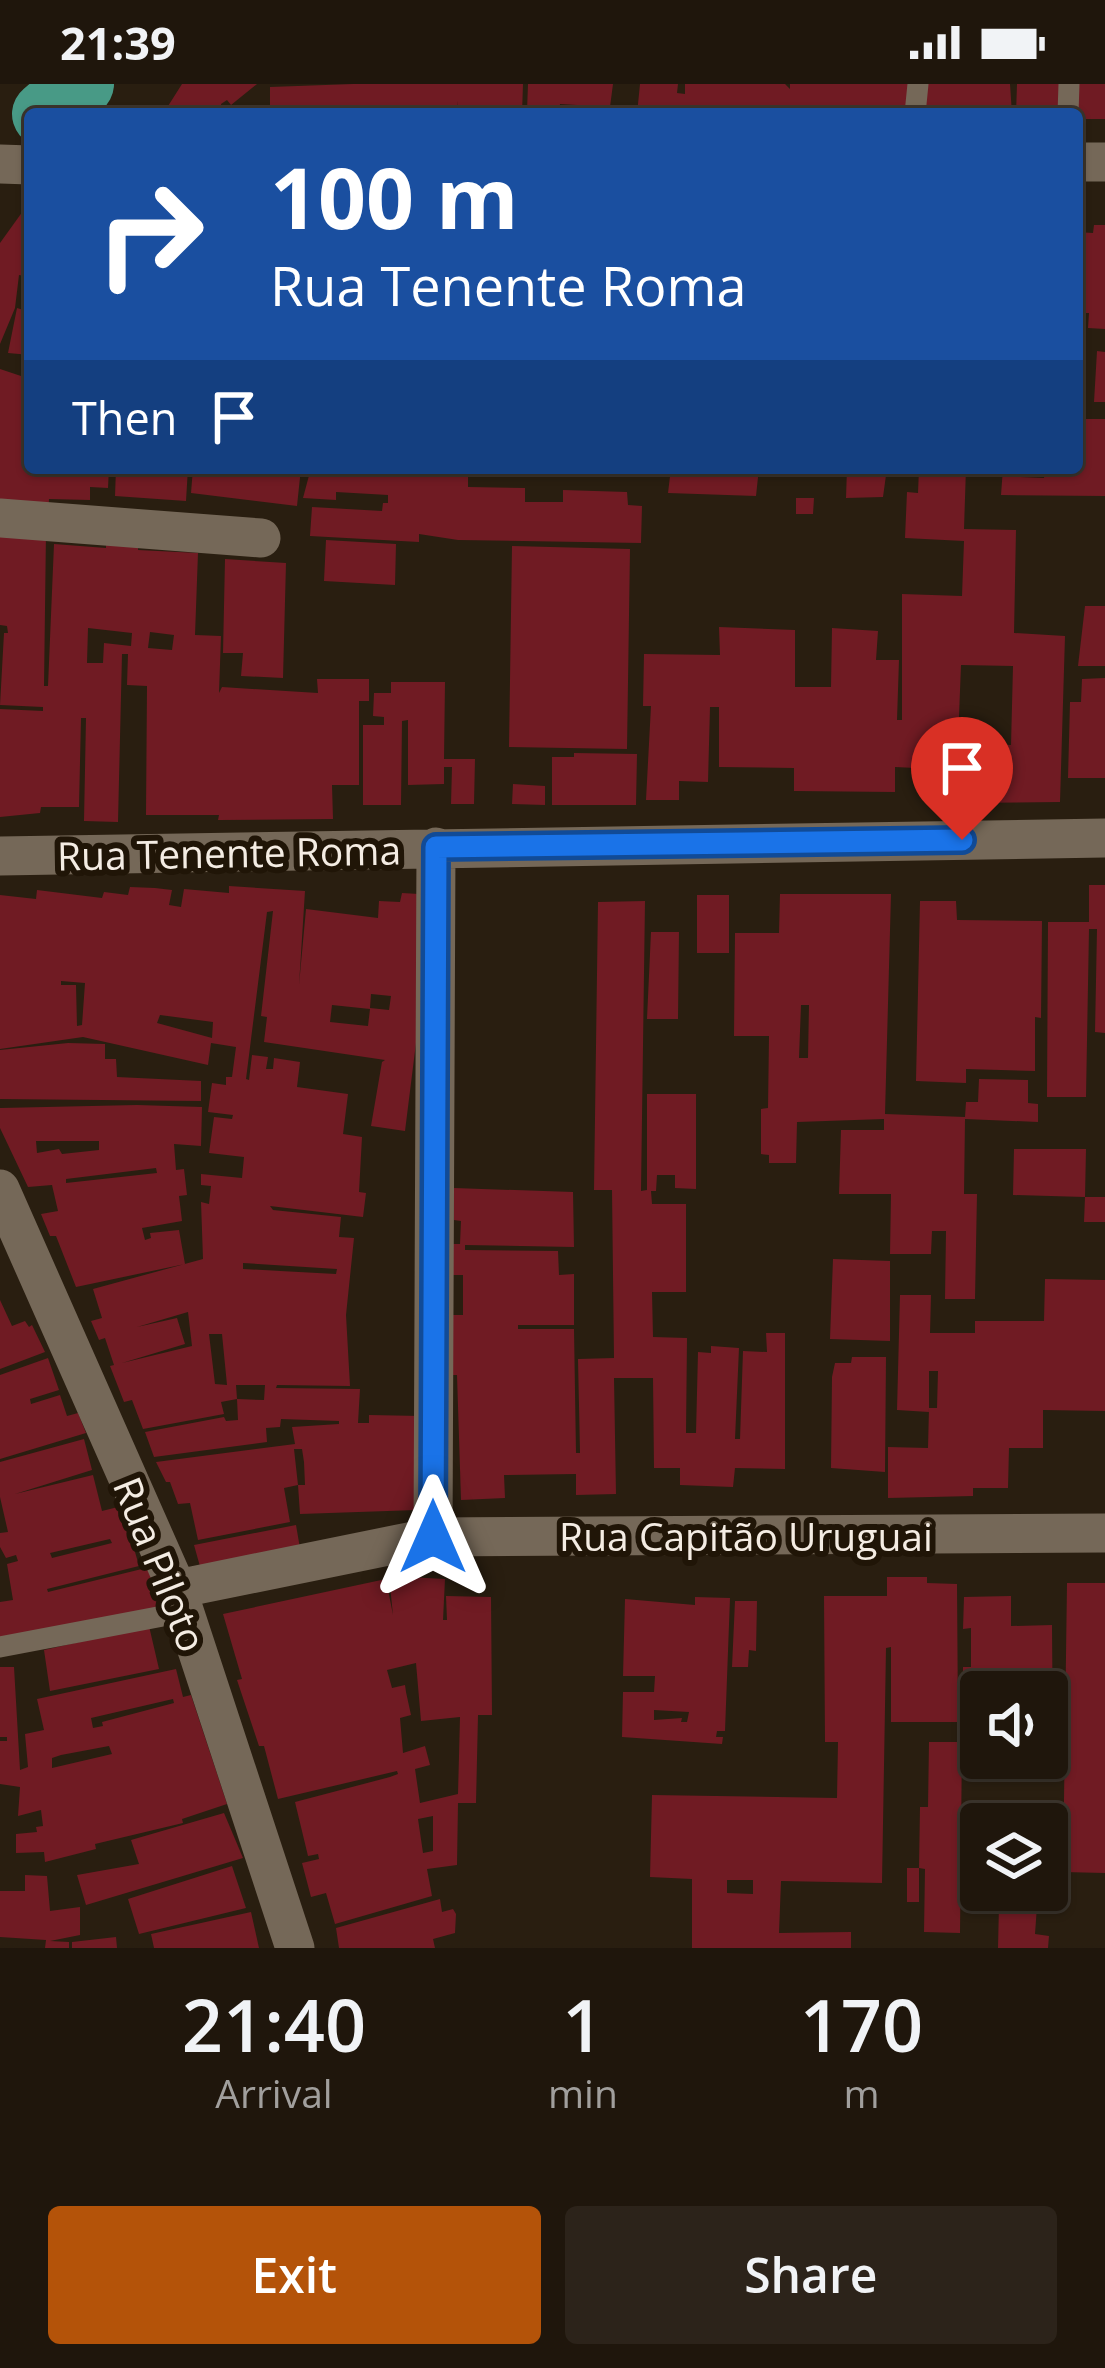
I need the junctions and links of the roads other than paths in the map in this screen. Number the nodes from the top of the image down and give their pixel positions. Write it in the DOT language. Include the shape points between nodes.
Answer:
graph roads {
  1 [pos="81,84"];
  2 [pos="52,108"];
  3 [pos="24,131"];
  4 [pos="0,151"];
  5 [pos="0,518"];
  6 [pos="261,538"];
  7 [pos="1105,838"];
  8 [pos="436,847"];
  9 [pos="0,856"];
  10 [pos="0,1190"];
  11 [pos="1105,1532"];
  12 [pos="433,1537"];
  13 [pos="180,1600"];
  14 [pos="0,1647"];
  15 [pos="296,1948"];
  1 -- 2 [label="highway"];
  3 -- 4 [label="highway"];
  5 -- 6 [label="street"];
  7 -- 8 [label="street, Rua Tenente Roma"];
  8 -- 9 [label="street, Rua Tenente Roma"];
  8 -- 12 [label="street"];
  10 -- 13 [label="street, Rua Piloto"];
  11 -- 12 [label="street, Rua Capitão Uruguai"];
  12 -- 13 [label="street, Rua Capitão Uruguai"];
  13 -- 14 [label="lane, Rua Capitão Uruguai"];
  13 -- 15 [label="street, Rua Piloto"];
}
